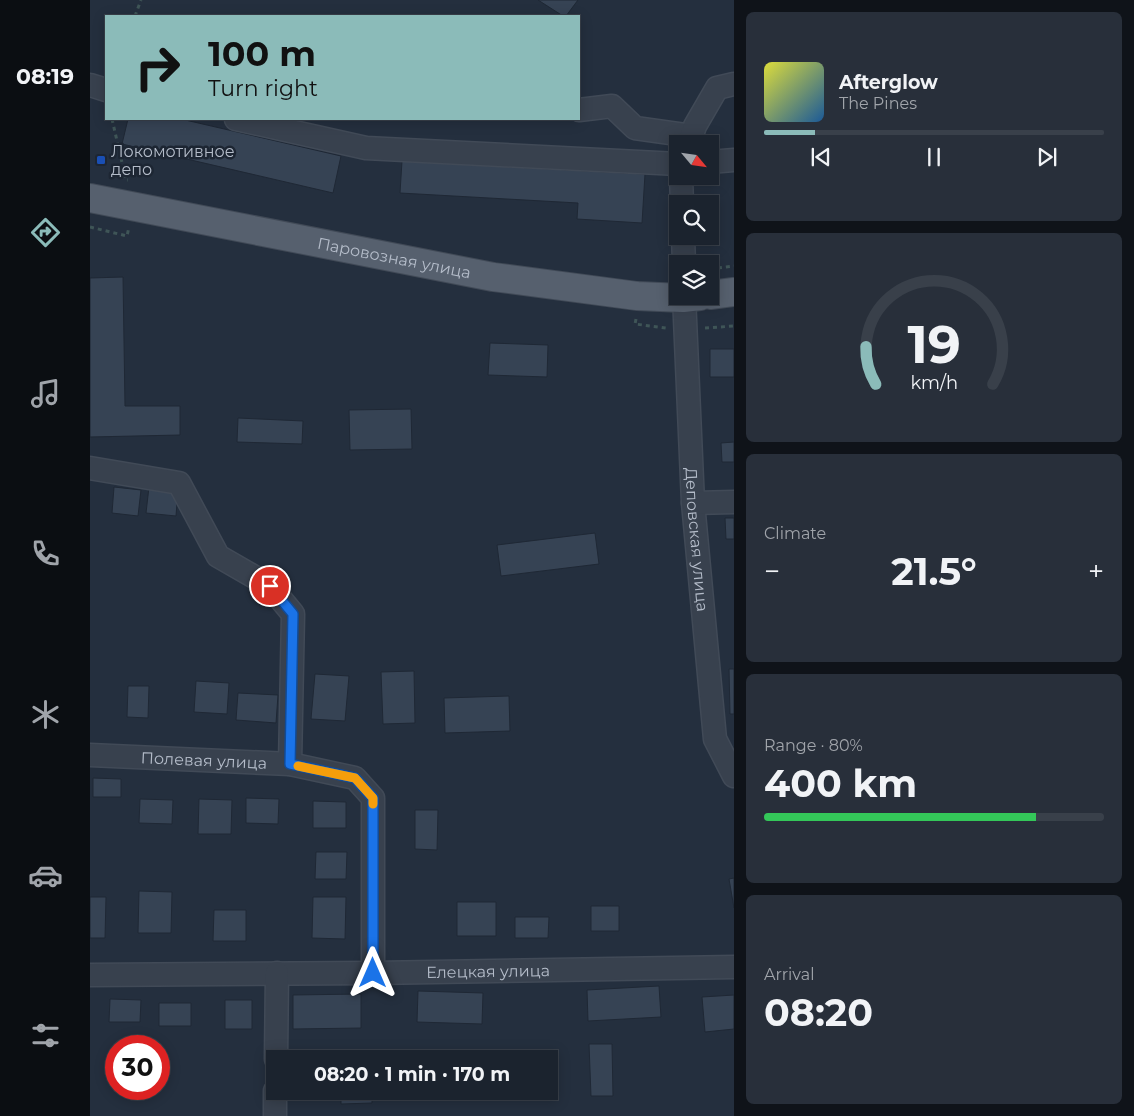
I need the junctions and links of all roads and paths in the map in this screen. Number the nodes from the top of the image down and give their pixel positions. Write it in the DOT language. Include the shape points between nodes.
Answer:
graph roads {
  1 [pos="141,0"];
  2 [pos="135,15"];
  3 [pos="734,84"];
  4 [pos="90,85"];
  5 [pos="105,90"];
  6 [pos="580,110"];
  7 [pos="112,120"];
  8 [pos="240,120"];
  9 [pos="669,135"];
  10 [pos="692,135"];
  11 [pos="734,160"];
  12 [pos="719,161"];
  13 [pos="669,164"];
  14 [pos="135,182"];
  15 [pos="90,198"];
  16 [pos="734,266"];
  17 [pos="719,268"];
  18 [pos="734,292"];
  19 [pos="719,294"];
  20 [pos="669,297"];
  21 [pos="689,305"];
  22 [pos="90,468"];
  23 [pos="734,502"];
  24 [pos="693,503"];
  25 [pos="90,755"];
  26 [pos="290,764"];
  27 [pos="734,776"];
  28 [pos="734,967"];
  29 [pos="277,973"];
  30 [pos="373,973"];
  31 [pos="90,975"];
  32 [pos="276,1050"];
  33 [pos="275,1100"];
  34 [pos="275,1116"];
  1 -- 2 [label="path"];
  3 -- 10 [label="street" via="717,88"];
  4 -- 5 [label="street"];
  6 -- 9 [label="street" via="612,106 635,128"];
  7 -- 14 [label="path" via="126,180"];
  8 -- 13 [label="street" via="366,148"];
  11 -- 12 [label="street"];
  15 -- 20 [label="main road, Паровозная улица" via="492,277 637,296"];
  16 -- 17 [label="path"];
  18 -- 19 [label="main road"];
  21 -- 24 [label="street, Деповская улица"];
  22 -- 26 [label="street" via="179,483 218,556 270,586 293,614"];
  23 -- 24 [label="street"];
  24 -- 27 [label="street, Деповская улица" via="714,740"];
  25 -- 26 [label="street, Полевая улица"];
  26 -- 30 [label="street, Полевая улица" via="355,778 373,798"];
  28 -- 30 [label="street, Елецкая улица"];
  29 -- 30 [label="street, Елецкая улица"];
  29 -- 31 [label="street, Елецкая улица"];
  29 -- 32 [label="street"];
  33 -- 34 [label="street"];
}
